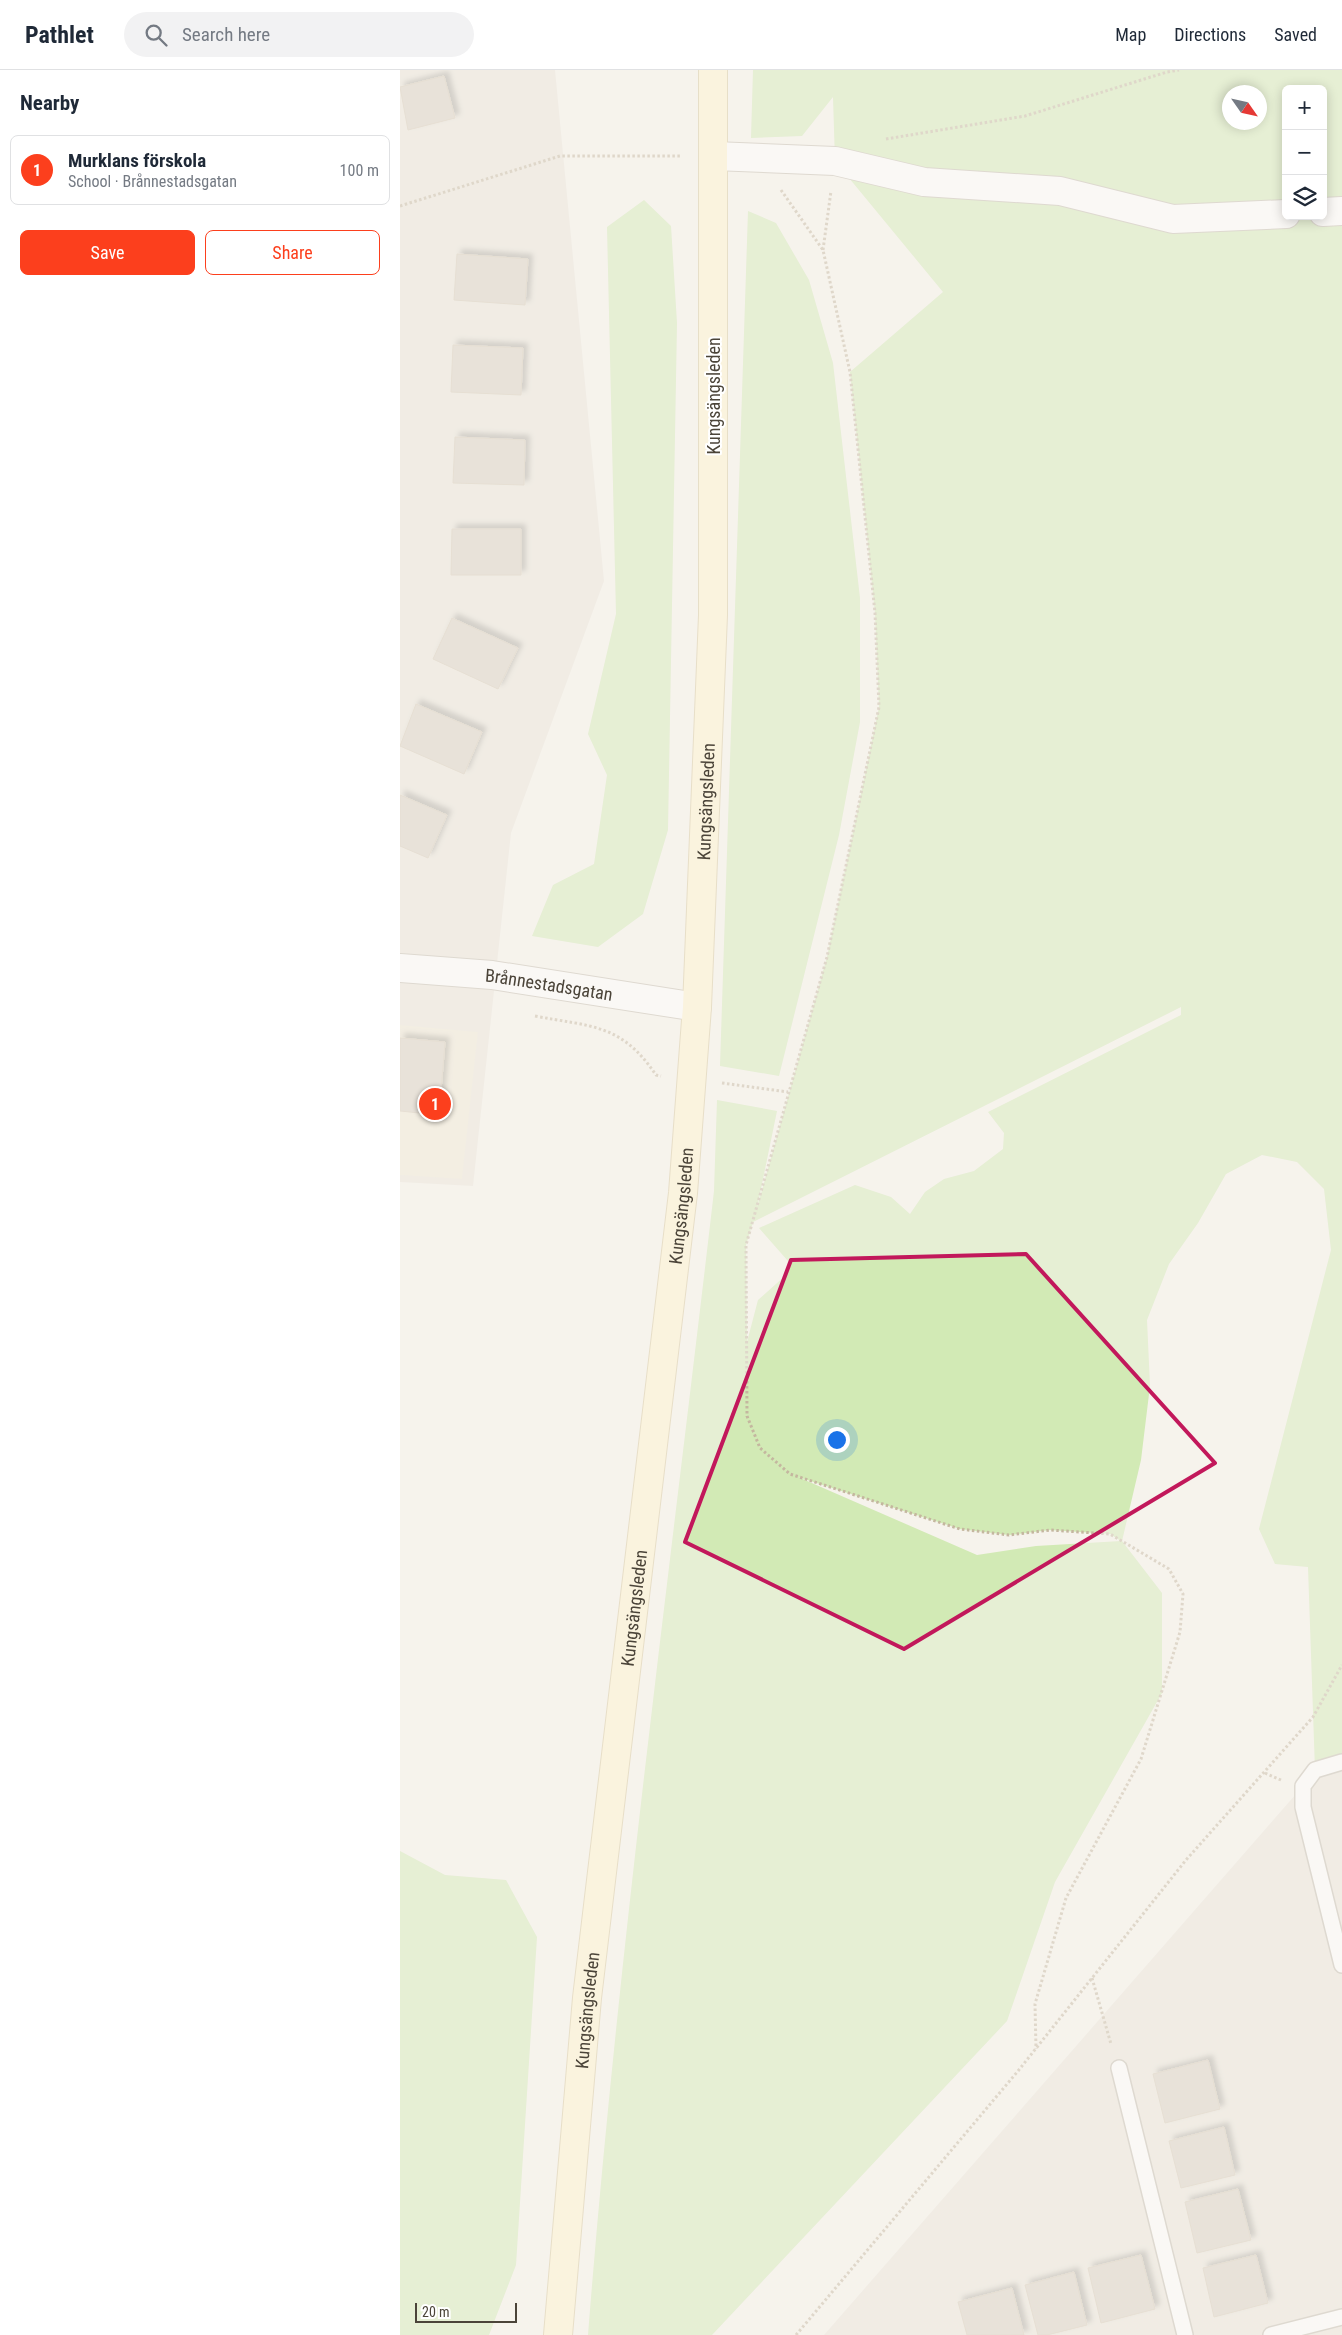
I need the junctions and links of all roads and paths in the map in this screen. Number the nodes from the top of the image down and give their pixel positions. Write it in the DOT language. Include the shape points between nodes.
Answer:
graph roads {
  1 [pos="714,70"];
  2 [pos="1179,70"];
  3 [pos="884,140"];
  4 [pos="714,156"];
  5 [pos="759,158"];
  6 [pos="835,161"];
  7 [pos="400,206"];
  8 [pos="1342,211"];
  9 [pos="1327,212"];
  10 [pos="1282,214"];
  11 [pos="823,250"];
  12 [pos="400,968"];
  13 [pos="696,1007"];
  14 [pos="1342,1665"];
  15 [pos="1342,1762"];
  16 [pos="1342,1965"];
  17 [pos="1092,1978"];
  18 [pos="1036,2048"];
  19 [pos="1119,2068"];
  20 [pos="1342,2317"];
  21 [pos="558,2335"];
  22 [pos="796,2335"];
  23 [pos="1185,2335"];
  24 [pos="1271,2335"];
  1 -- 4 [label="main road, Kungsängsleden"];
  2 -- 3 [label="path" via="1025,116"];
  4 -- 5 [label="street"];
  4 -- 7 [label="path" via="560,156"];
  4 -- 13 [label="main road, Kungsängsleden" via="713,615"];
  5 -- 6 [label="street"];
  5 -- 11 [label="path"];
  6 -- 10 [label="street" via="924,182 1060,191 1173,220"];
  6 -- 11 [label="path"];
  8 -- 9 [label="street"];
  11 -- 18 [label="path" via="850,372 875,613 879,707 827,958 746,1245 747,1416 760,1448 790,1474 960,1529 1009,1535 1050,1530 1110,1534 1169,1569 1184,1594 1180,1632 1141,1759 1066,1898 1035,2004"];
  12 -- 13 [label="street, Brånnestadsgatan" via="492,975"];
  13 -- 21 [label="main road, Kungsängsleden" via="682,1202 587,1998"];
  14 -- 17 [label="path" via="1313,1717 1186,1860"];
  15 -- 16 [label="lane" via="1315,1770 1303,1786 1303,1807"];
  17 -- 18 [label="path"];
  17 -- 19 [label="path"];
  18 -- 22 [label="path"];
  19 -- 23 [label="lane"];
  20 -- 24 [label="lane"];
}
